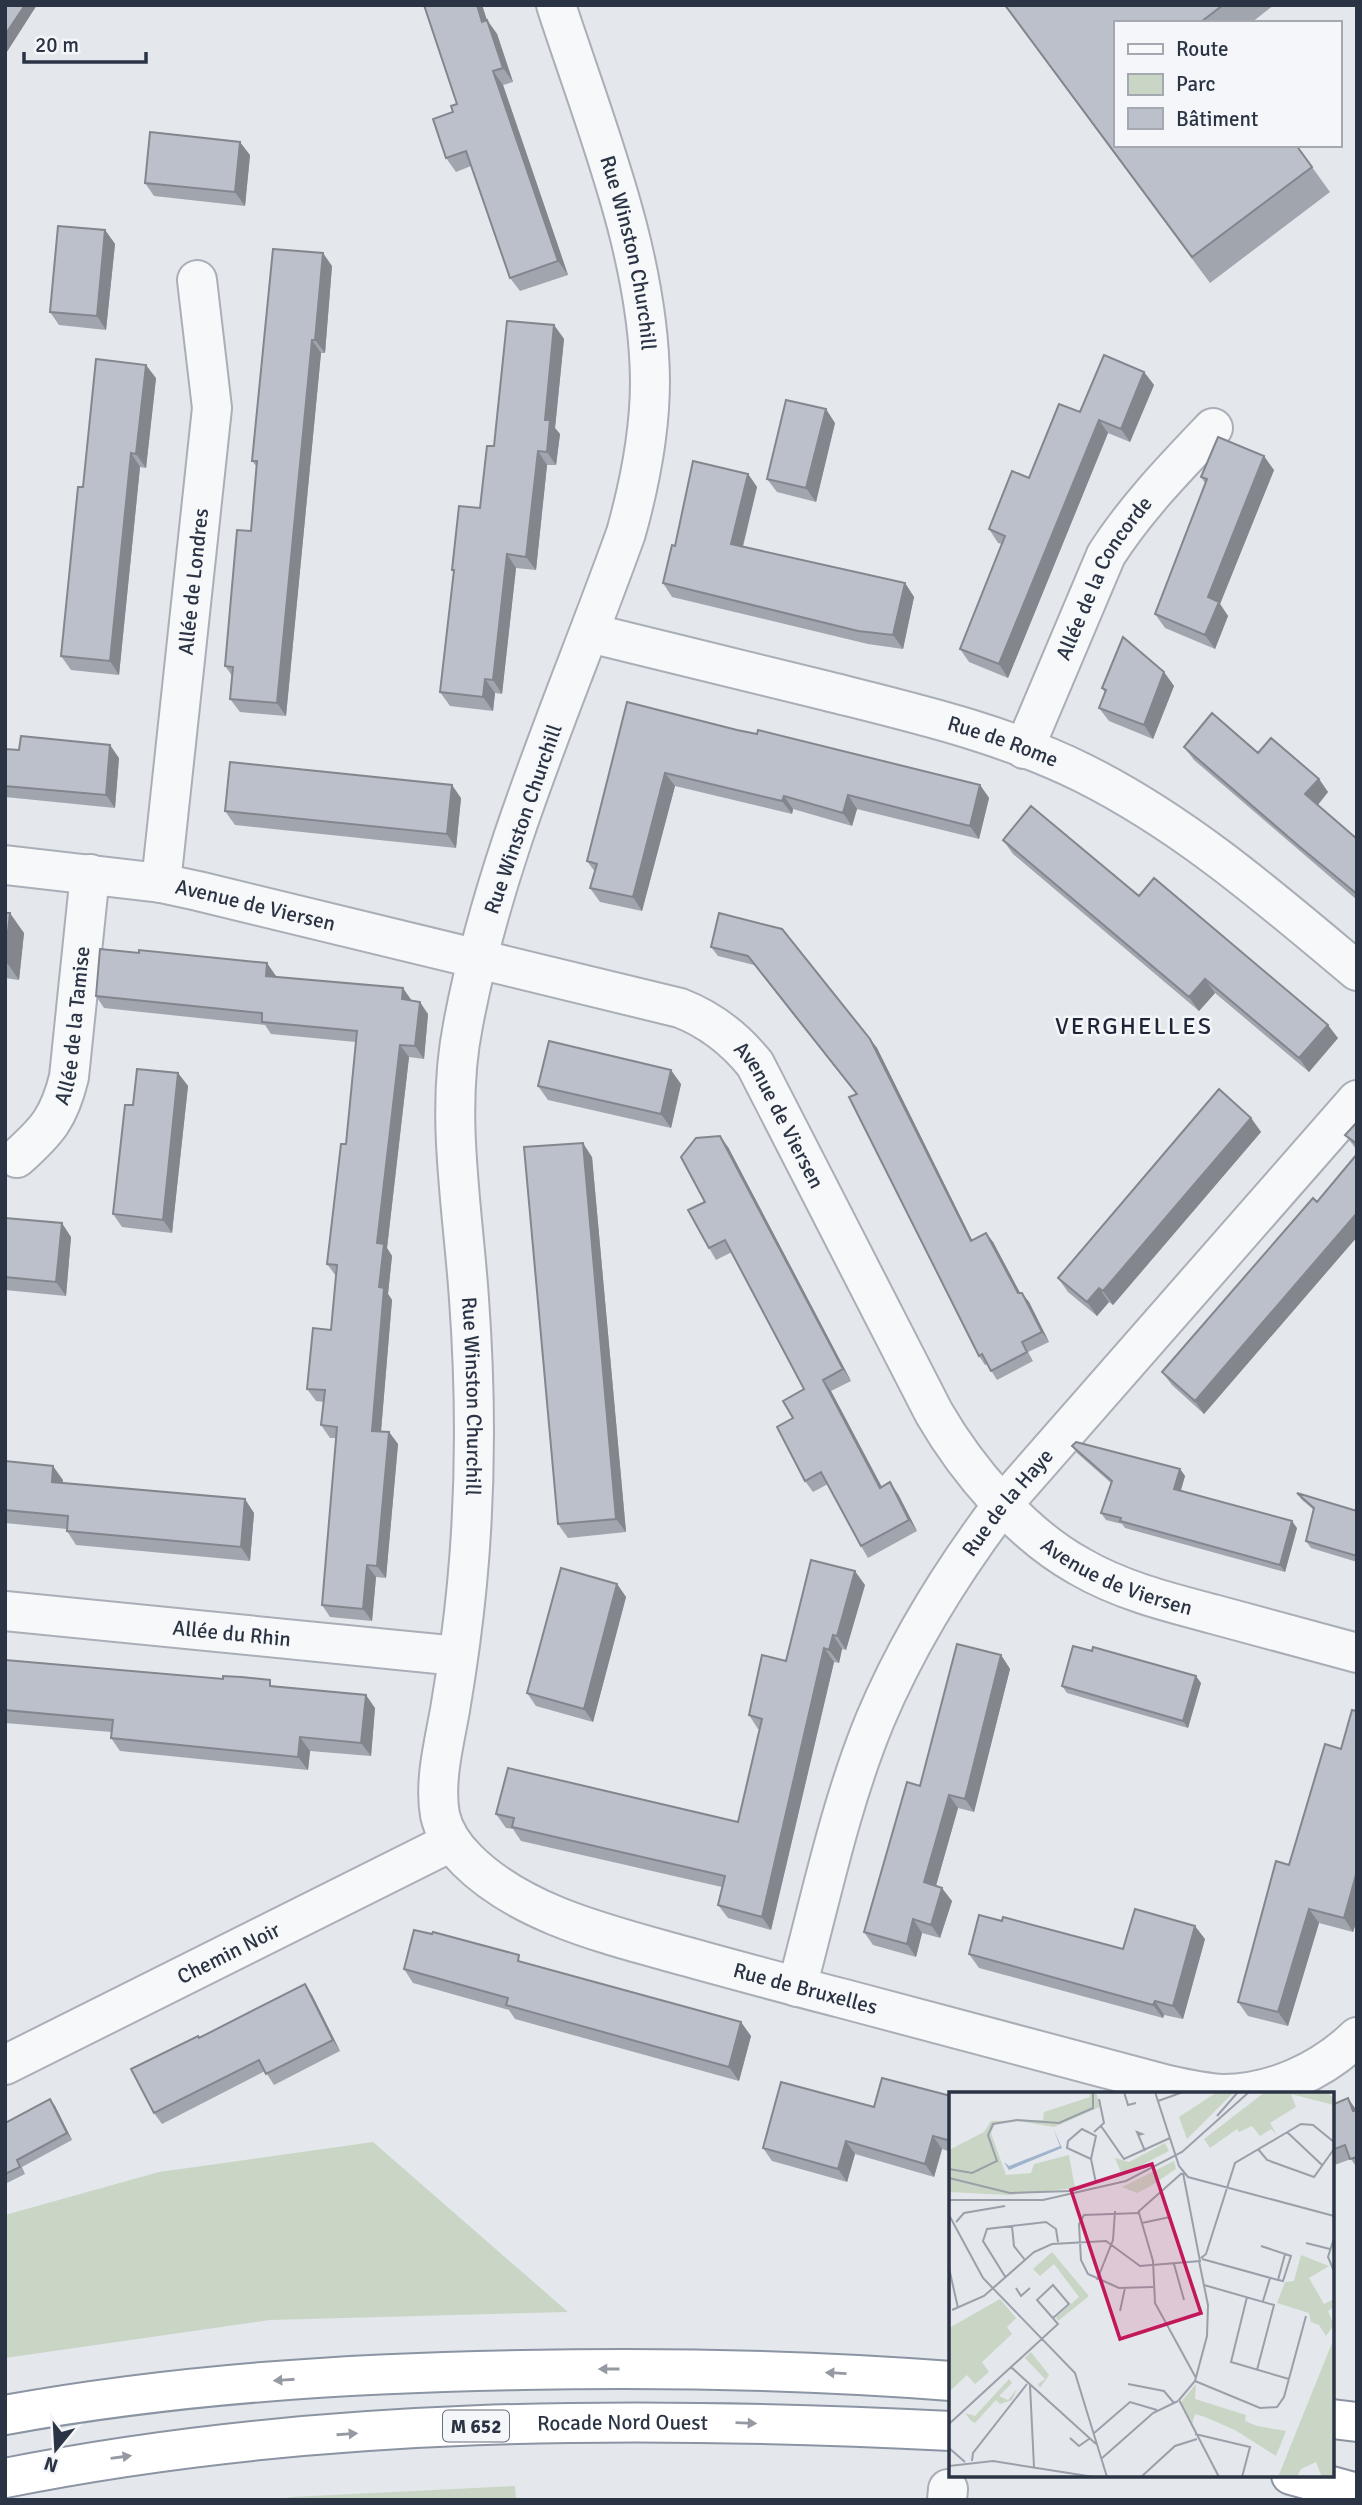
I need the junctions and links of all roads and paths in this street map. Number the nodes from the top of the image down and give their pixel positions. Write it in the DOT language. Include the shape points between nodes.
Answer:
graph roads {
  1 [pos="556,5"];
  2 [pos="197,280"];
  3 [pos="1213,428"];
  4 [pos="590,634"];
  5 [pos="1024,748"];
  6 [pos="5,865"];
  7 [pos="90,874"];
  8 [pos="161,883"];
  9 [pos="478,957"];
  10 [pos="1357,971"];
  11 [pos="1357,1100"];
  12 [pos="17,1158"];
  13 [pos="1003,1504"];
  14 [pos="5,1611"];
  15 [pos="1357,1653"];
  16 [pos="458,1656"];
  17 [pos="451,1842"];
  18 [pos="797,1987"];
  19 [pos="1357,2037"];
  20 [pos="5,2065"];
  21 [pos="1211,2092"];
  22 [pos="1246,2092"];
  23 [pos="949,2381"];
  24 [pos="5,2415"];
  25 [pos="1334,2419"];
  26 [pos="1357,2422"];
  27 [pos="949,2431"];
  28 [pos="1334,2473"];
  29 [pos="1298,2477"];
  30 [pos="1357,2477"];
  31 [pos="5,2478"];
  32 [pos="1357,2493"];
  1 -- 4 [label="street, Rue Winston Churchill" via="628,229 648,355 649,415 635,504"];
  2 -- 8 [label="street, Allée de Londres" via="212,408"];
  3 -- 5 [label="street, Allée de la Concorde" via="1158,486 1106,555"];
  4 -- 5 [label="street, Rue de Rome" via="946,721"];
  4 -- 9 [label="street, Rue Winston Churchill" via="505,857"];
  5 -- 10 [label="street, Rue de Rome" via="1083,774 1181,831 1260,889"];
  6 -- 7 [label="street, Avenue de Viersen"];
  7 -- 8 [label="street, Avenue de Viersen"];
  7 -- 12 [label="street, Allée de la Tamise" via="67,1087 45,1132"];
  8 -- 9 [label="street, Avenue de Viersen"];
  9 -- 13 [label="street, Avenue de Viersen" via="680,1008 720,1028 741,1047 766,1084 948,1436 978,1479"];
  9 -- 16 [label="street, Rue Winston Churchill" via="462,1027 456,1085 476,1426 473,1511"];
  11 -- 13 [label="street, Rue de la Haye"];
  13 -- 15 [label="street, Avenue de Viersen" via="1050,1548 1105,1580 1159,1600"];
  13 -- 18 [label="street, Rue de la Haye" via="925,1623 875,1721 850,1789"];
  14 -- 16 [label="street, Allée du Rhin"];
  16 -- 17 [label="street, Rue de Bruxelles" via="439,1788 439,1810"];
  17 -- 18 [label="street, Rue de Bruxelles" via="488,1878 570,1922"];
  17 -- 20 [label="street, Chemin Noir"];
  18 -- 21 [label="street, Rue de Bruxelles" via="1168,2085"];
  19 -- 22 [label="street, Rue de Bruxelles" via="1297,2078"];
  23 -- 24 [label="highway, one-way" via="725,2369 422,2372 222,2385"];
  25 -- 26 [label="highway"];
  31 -- 27 [label="highway, Rocade Nord Ouest / M 652, one-way" via="222,2443 430,2428 677,2422"];
  28 -- 30 [label="highway"];
  29 -- 32 [label="highway"];
}
